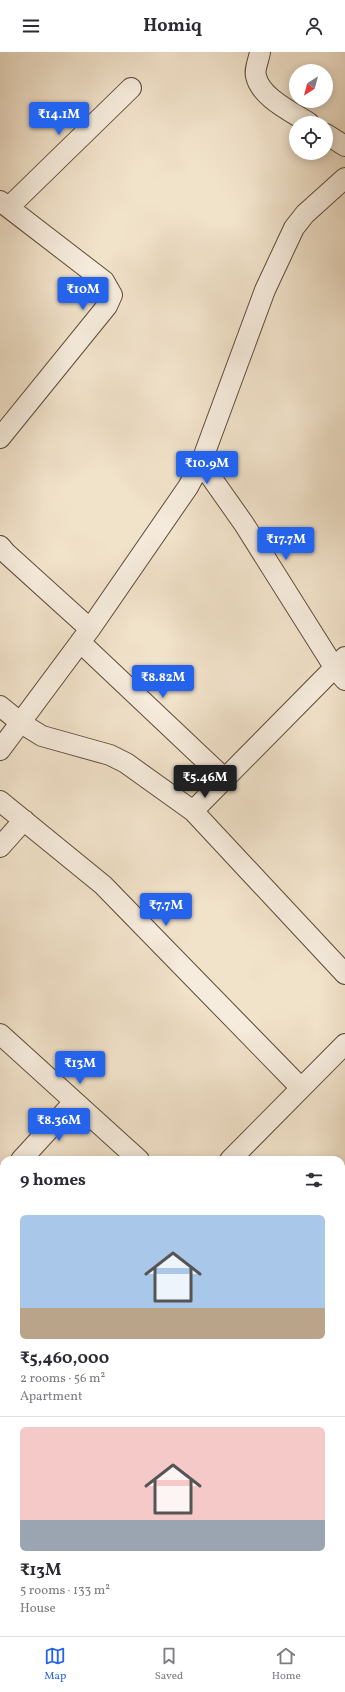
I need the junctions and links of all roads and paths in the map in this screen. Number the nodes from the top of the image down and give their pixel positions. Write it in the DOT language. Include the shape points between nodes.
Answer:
graph roads {
  1 [pos="260,52"];
  2 [pos="131,88"];
  3 [pos="298,116"];
  4 [pos="333,138"];
  5 [pos="345,146"];
  6 [pos="345,178"];
  7 [pos="4,204"];
  8 [pos="0,438"];
  9 [pos="200,463"];
  10 [pos="0,546"];
  11 [pos="85,636"];
  12 [pos="341,668"];
  13 [pos="0,706"];
  14 [pos="21,723"];
  15 [pos="0,750"];
  16 [pos="225,778"];
  17 [pos="0,801"];
  18 [pos="194,811"];
  19 [pos="24,820"];
  20 [pos="0,847"];
  21 [pos="345,974"];
  22 [pos="2,1039"];
  23 [pos="345,1044"];
  24 [pos="301,1088"];
  25 [pos="74,1102"];
  26 [pos="25,1156"];
  27 [pos="135,1156"];
  28 [pos="234,1156"];
  1 -- 3 [label="street" via="255,76 260,87 273,101"];
  2 -- 7 [label="street"];
  4 -- 5 [label="street"];
  6 -- 9 [label="street" via="305,214 294,228 265,290"];
  7 -- 8 [label="street" via="104,281 112,295 107,306"];
  9 -- 11 [label="street" via="188,487"];
  9 -- 12 [label="street"];
  10 -- 11 [label="street"];
  11 -- 14 [label="street"];
  11 -- 16 [label="street"];
  12 -- 16 [label="street"];
  13 -- 14 [label="street"];
  14 -- 15 [label="street"];
  14 -- 18 [label="street" via="42,736 110,755 126,763"];
  16 -- 18 [label="street"];
  17 -- 19 [label="street"];
  18 -- 21 [label="street"];
  19 -- 20 [label="street"];
  19 -- 24 [label="street" via="103,885"];
  22 -- 25 [label="street"];
  23 -- 24 [label="street"];
  24 -- 28 [label="street"];
  25 -- 26 [label="street"];
  25 -- 27 [label="street"];
}
